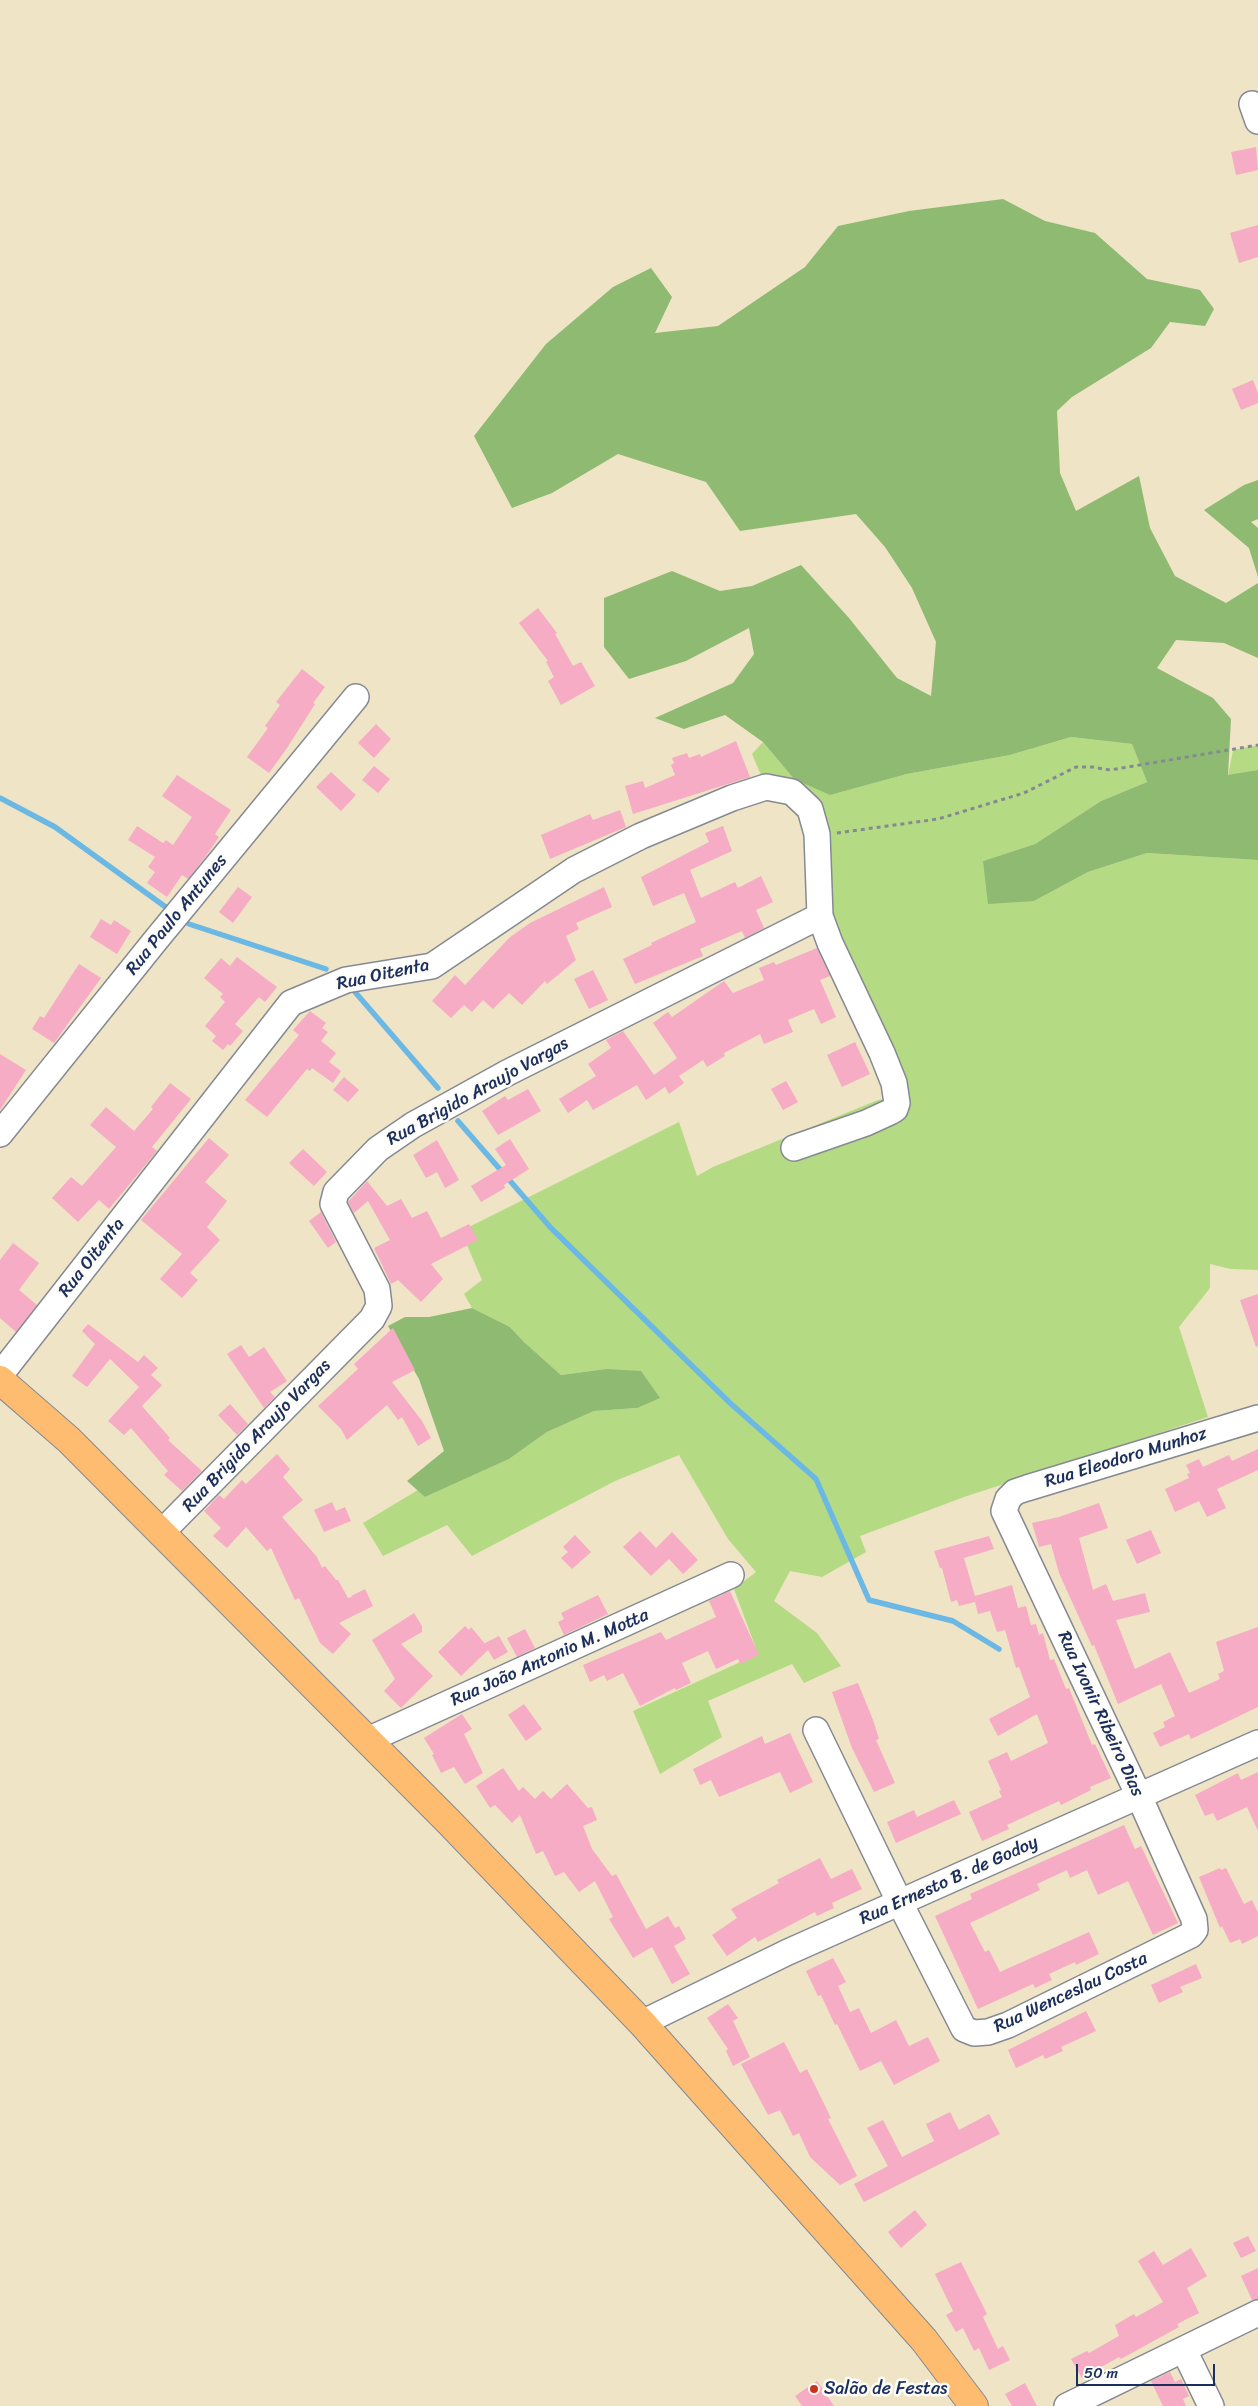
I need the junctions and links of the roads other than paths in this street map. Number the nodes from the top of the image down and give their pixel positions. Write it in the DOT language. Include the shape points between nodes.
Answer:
graph roads {
  1 [pos="356,698"];
  2 [pos="820,916"];
  3 [pos="0,1134"];
  4 [pos="794,1148"];
  5 [pos="0,1375"];
  6 [pos="0,1380"];
  7 [pos="1258,1418"];
  8 [pos="1004,1511"];
  9 [pos="161,1533"];
  10 [pos="731,1575"];
  11 [pos="816,1730"];
  12 [pos="368,1740"];
  13 [pos="1258,1743"];
  14 [pos="1139,1796"];
  15 [pos="900,1903"];
  16 [pos="1194,1919"];
  17 [pos="642,2023"];
  18 [pos="1258,2313"];
  19 [pos="1184,2350"];
  20 [pos="974,2406"];
  21 [pos="1067,2406"];
  22 [pos="1211,2406"];
  1 -- 3 [label="street, Rua Paulo Antunes"];
  2 -- 4 [label="street" via="882,1053 894,1083 897,1103 895,1109 866,1123"];
  2 -- 5 [label="street, Rua Oitenta" via="817,834 810,808 792,792 766,787 641,836 574,870 432,966 346,980 291,1003"];
  2 -- 9 [label="street, Rua Brigido Araujo Vargas" via="507,1073 378,1148 336,1192 333,1204 377,1288 379,1306 372,1319"];
  6 -- 9 [label="main road" via="69,1440"];
  7 -- 8 [label="street, Rua Eleodoro Munhoz" via="1015,1492 1008,1499"];
  8 -- 14 [label="street, Rua Ivonir Ribeiro Dias"];
  9 -- 12 [label="main road"];
  10 -- 12 [label="street, Rua João Antonio M. Motta"];
  11 -- 15 [label="street, Rua Wenceslau Costa"];
  12 -- 17 [label="main road"];
  13 -- 14 [label="street, Rua Ernesto B. de Godoy"];
  14 -- 15 [label="street, Rua Ernesto B. de Godoy"];
  14 -- 16 [label="street, Rua Ivonir Ribeiro Dias"];
  15 -- 16 [label="street, Rua Wenceslau Costa" via="964,2029 974,2033 1008,2025 1191,1935 1195,1930"];
  15 -- 17 [label="street, Rua Ernesto B. de Godoy" via="788,1952"];
  17 -- 20 [label="main road" via="918,2333"];
  18 -- 19 [label="street"];
  19 -- 21 [label="street"];
  19 -- 22 [label="street"];
}
